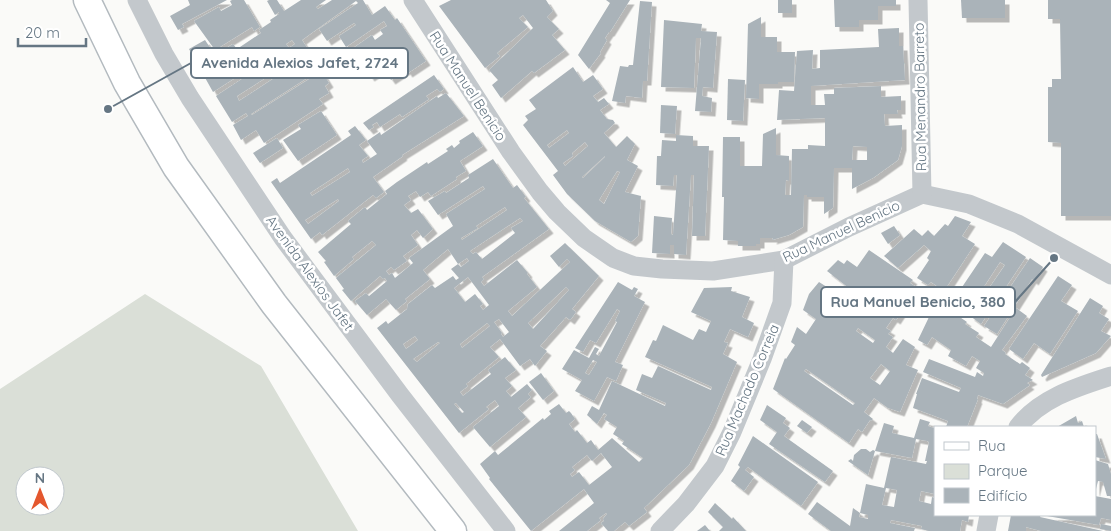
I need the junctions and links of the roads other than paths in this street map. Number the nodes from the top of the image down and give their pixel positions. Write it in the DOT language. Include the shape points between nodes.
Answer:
graph roads {
  1 [pos="87,0"];
  2 [pos="137,0"];
  3 [pos="413,0"];
  4 [pos="918,0"];
  5 [pos="922,194"];
  6 [pos="784,260"];
  7 [pos="1111,275"];
  8 [pos="1111,376"];
  9 [pos="1019,426"];
  10 [pos="989,516"];
  11 [pos="453,531"];
  12 [pos="506,531"];
  13 [pos="660,531"];
  14 [pos="986,531"];
  1 -- 11 [label="main road" via="127,83 176,167 274,304"];
  2 -- 12 [label="street, Avenida Alexios Jafet" via="190,98 283,238"];
  3 -- 6 [label="street, Rua Manuel Benicio" via="511,152 557,212 584,238 613,258 634,266 713,271"];
  4 -- 5 [label="street, Rua Menandro Barreto"];
  5 -- 6 [label="street, Rua Manuel Benicio"];
  5 -- 7 [label="street" via="970,204 1018,224"];
  6 -- 13 [label="street, Rua Machado Correia" via="782,303 732,432 715,466"];
  8 -- 9 [label="street" via="1066,391 1027,415"];
  10 -- 14 [label="street"];
}
